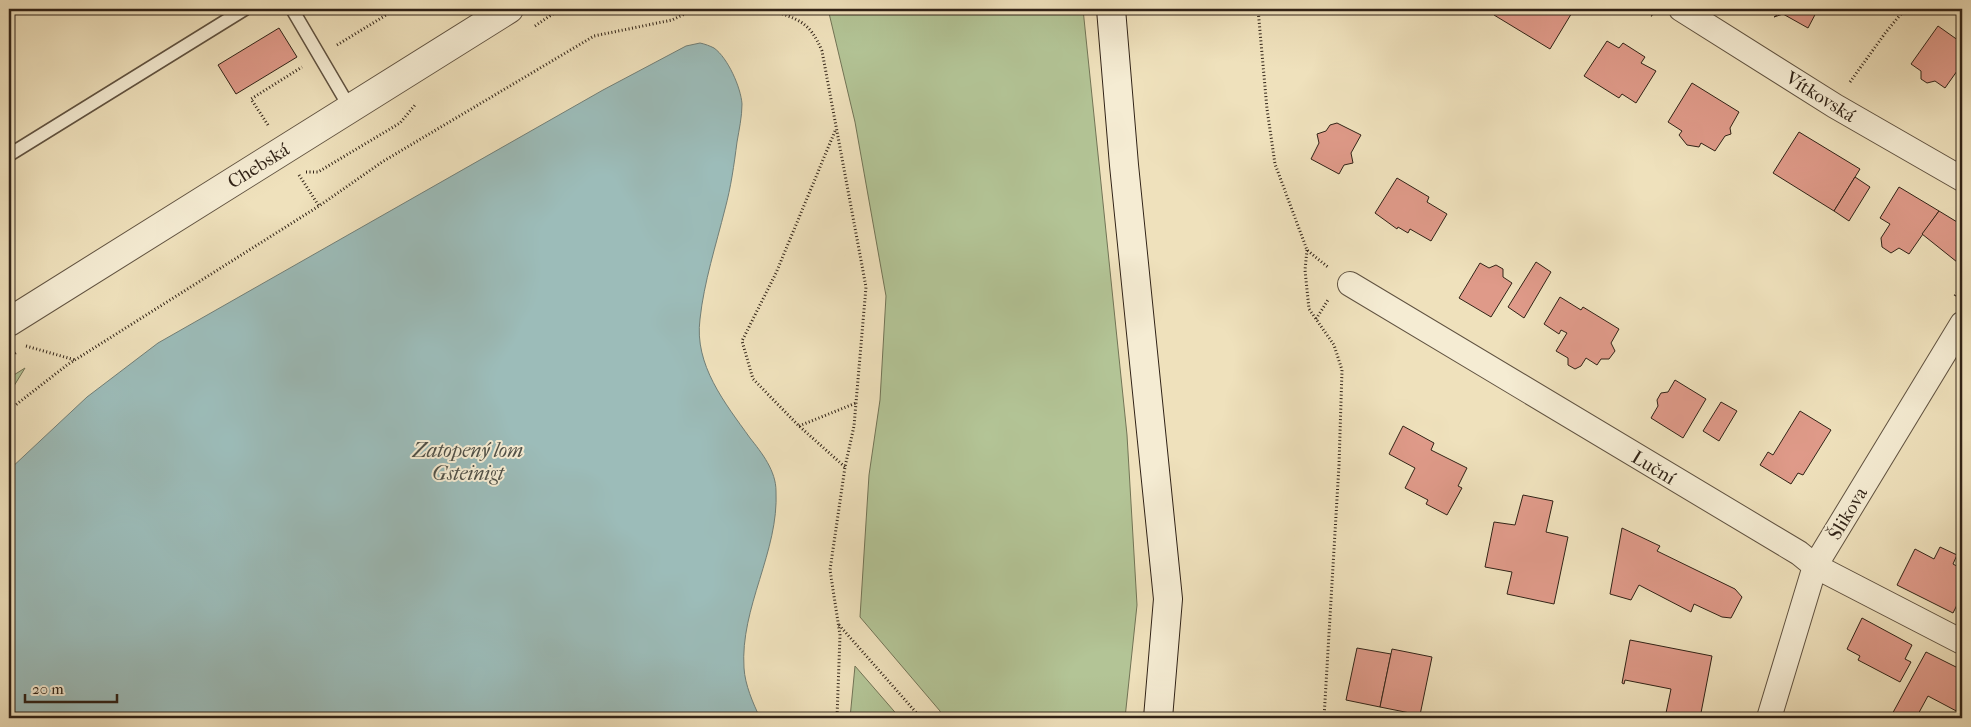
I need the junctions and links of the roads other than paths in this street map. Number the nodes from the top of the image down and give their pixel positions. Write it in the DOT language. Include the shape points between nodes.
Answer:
graph roads {
  1 [pos="245,9"];
  2 [pos="292,9"];
  3 [pos="1111,9"];
  4 [pos="1682,9"];
  5 [pos="492,13"];
  6 [pos="350,108"];
  7 [pos="9,155"];
  8 [pos="1962,179"];
  9 [pos="1350,284"];
  10 [pos="9,322"];
  11 [pos="1962,324"];
  12 [pos="1815,566"];
  13 [pos="1962,642"];
  14 [pos="1158,718"];
  15 [pos="1769,718"];
  1 -- 7 [label="lane"];
  2 -- 6 [label="lane"];
  3 -- 14 [label="main road" via="1168,599"];
  4 -- 8 [label="street, Vítkovská" via="1834,106"];
  5 -- 6 [label="main road, Chebská"];
  6 -- 10 [label="main road, Chebská"];
  9 -- 12 [label="street, Luční" via="1782,543"];
  11 -- 12 [label="street, Šlikova"];
  12 -- 13 [label="street, Luční"];
  12 -- 15 [label="street, Šlikova"];
}
